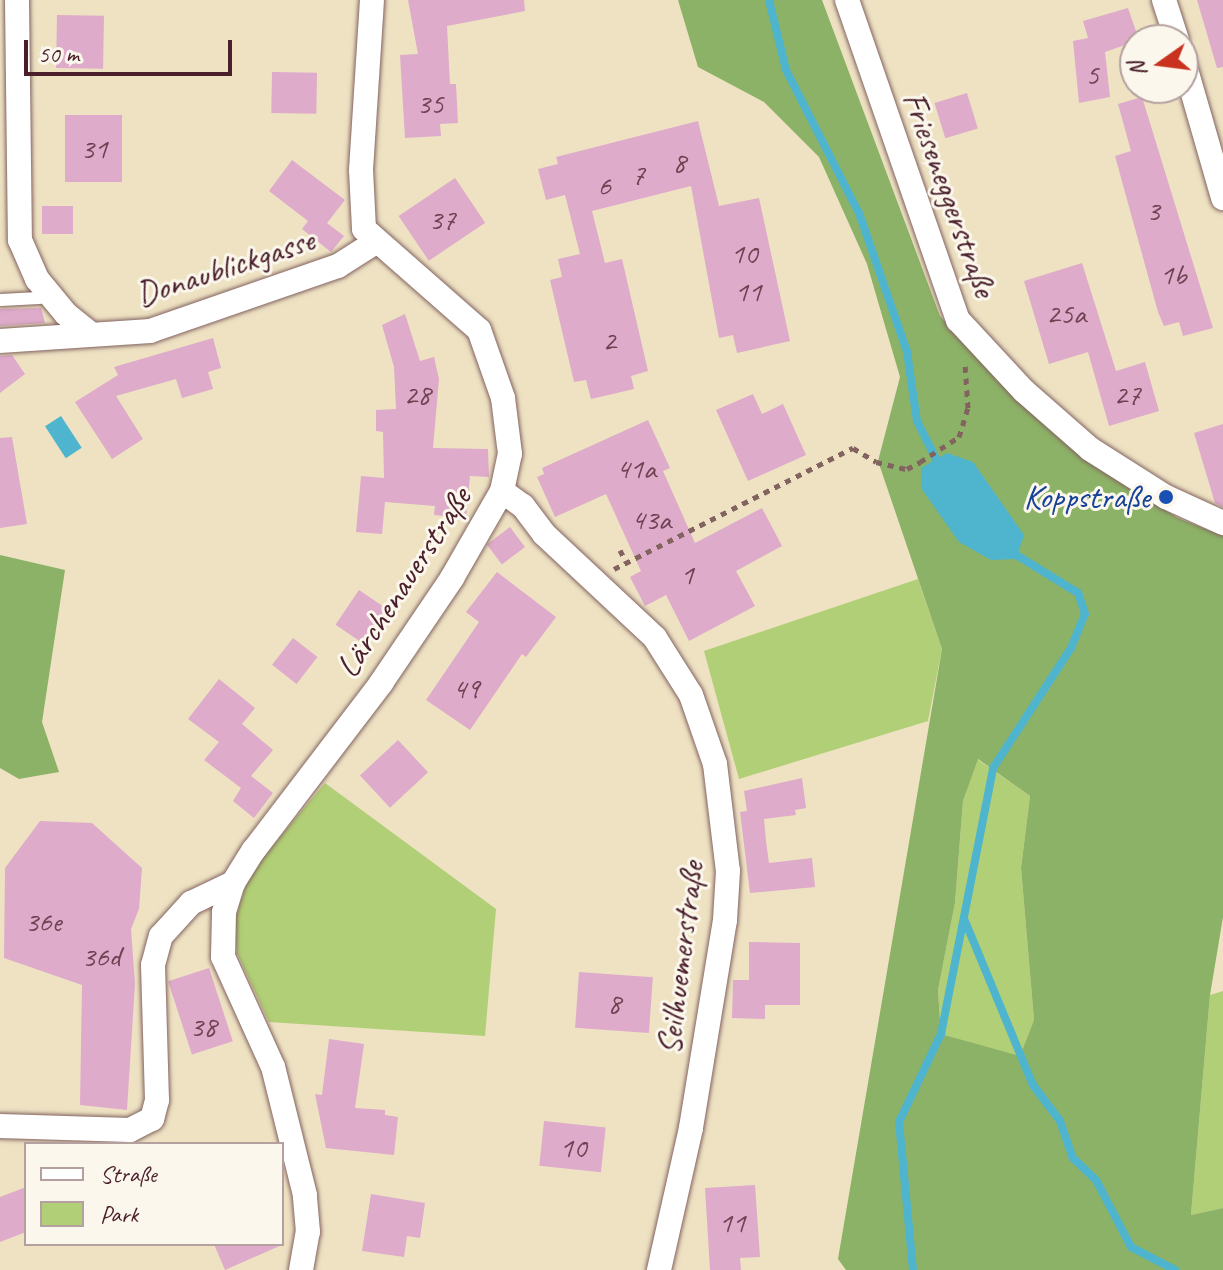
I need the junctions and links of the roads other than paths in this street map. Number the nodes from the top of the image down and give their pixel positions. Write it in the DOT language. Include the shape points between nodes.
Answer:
graph roads {
  1 [pos="17,0"];
  2 [pos="372,0"];
  3 [pos="847,0"];
  4 [pos="1164,0"];
  5 [pos="1172,24"];
  6 [pos="1196,104"];
  7 [pos="1223,198"];
  8 [pos="374,243"];
  9 [pos="48,293"];
  10 [pos="1,300"];
  11 [pos="91,334"];
  12 [pos="0,341"];
  13 [pos="502,491"];
  14 [pos="1223,523"];
  15 [pos="233,883"];
  16 [pos="0,1126"];
  17 [pos="301,1270"];
  18 [pos="659,1270"];
  1 -- 9 [label="street" via="20,240 29,266"];
  2 -- 8 [label="street" via="360,209"];
  3 -- 14 [label="street, Frieseneggerstraße" via="958,320 1024,391 1090,449 1166,497"];
  4 -- 5 [label="street"];
  6 -- 7 [label="street"];
  8 -- 11 [label="street, Donaublickgasse" via="338,266 167,325 135,334"];
  8 -- 13 [label="street, Lärchenauerstraße" via="470,319 486,343 510,426"];
  9 -- 10 [label="lane"];
  9 -- 11 [label="street"];
  11 -- 12 [label="street, Donaublickgasse"];
  13 -- 15 [label="street, Lärchenauerstraße" via="420,627"];
  13 -- 18 [label="street, Seilhuemerstraße" via="655,638 691,695 715,764 725,818 725,920 691,1128"];
  15 -- 16 [label="street, Lärchenauerstraße" via="191,903 161,936 153,965 157,1100 152,1119 130,1130"];
  15 -- 17 [label="street, Lärchenauerstraße" via="221,930 223,957 285,1107 305,1195 308,1232"];
}
